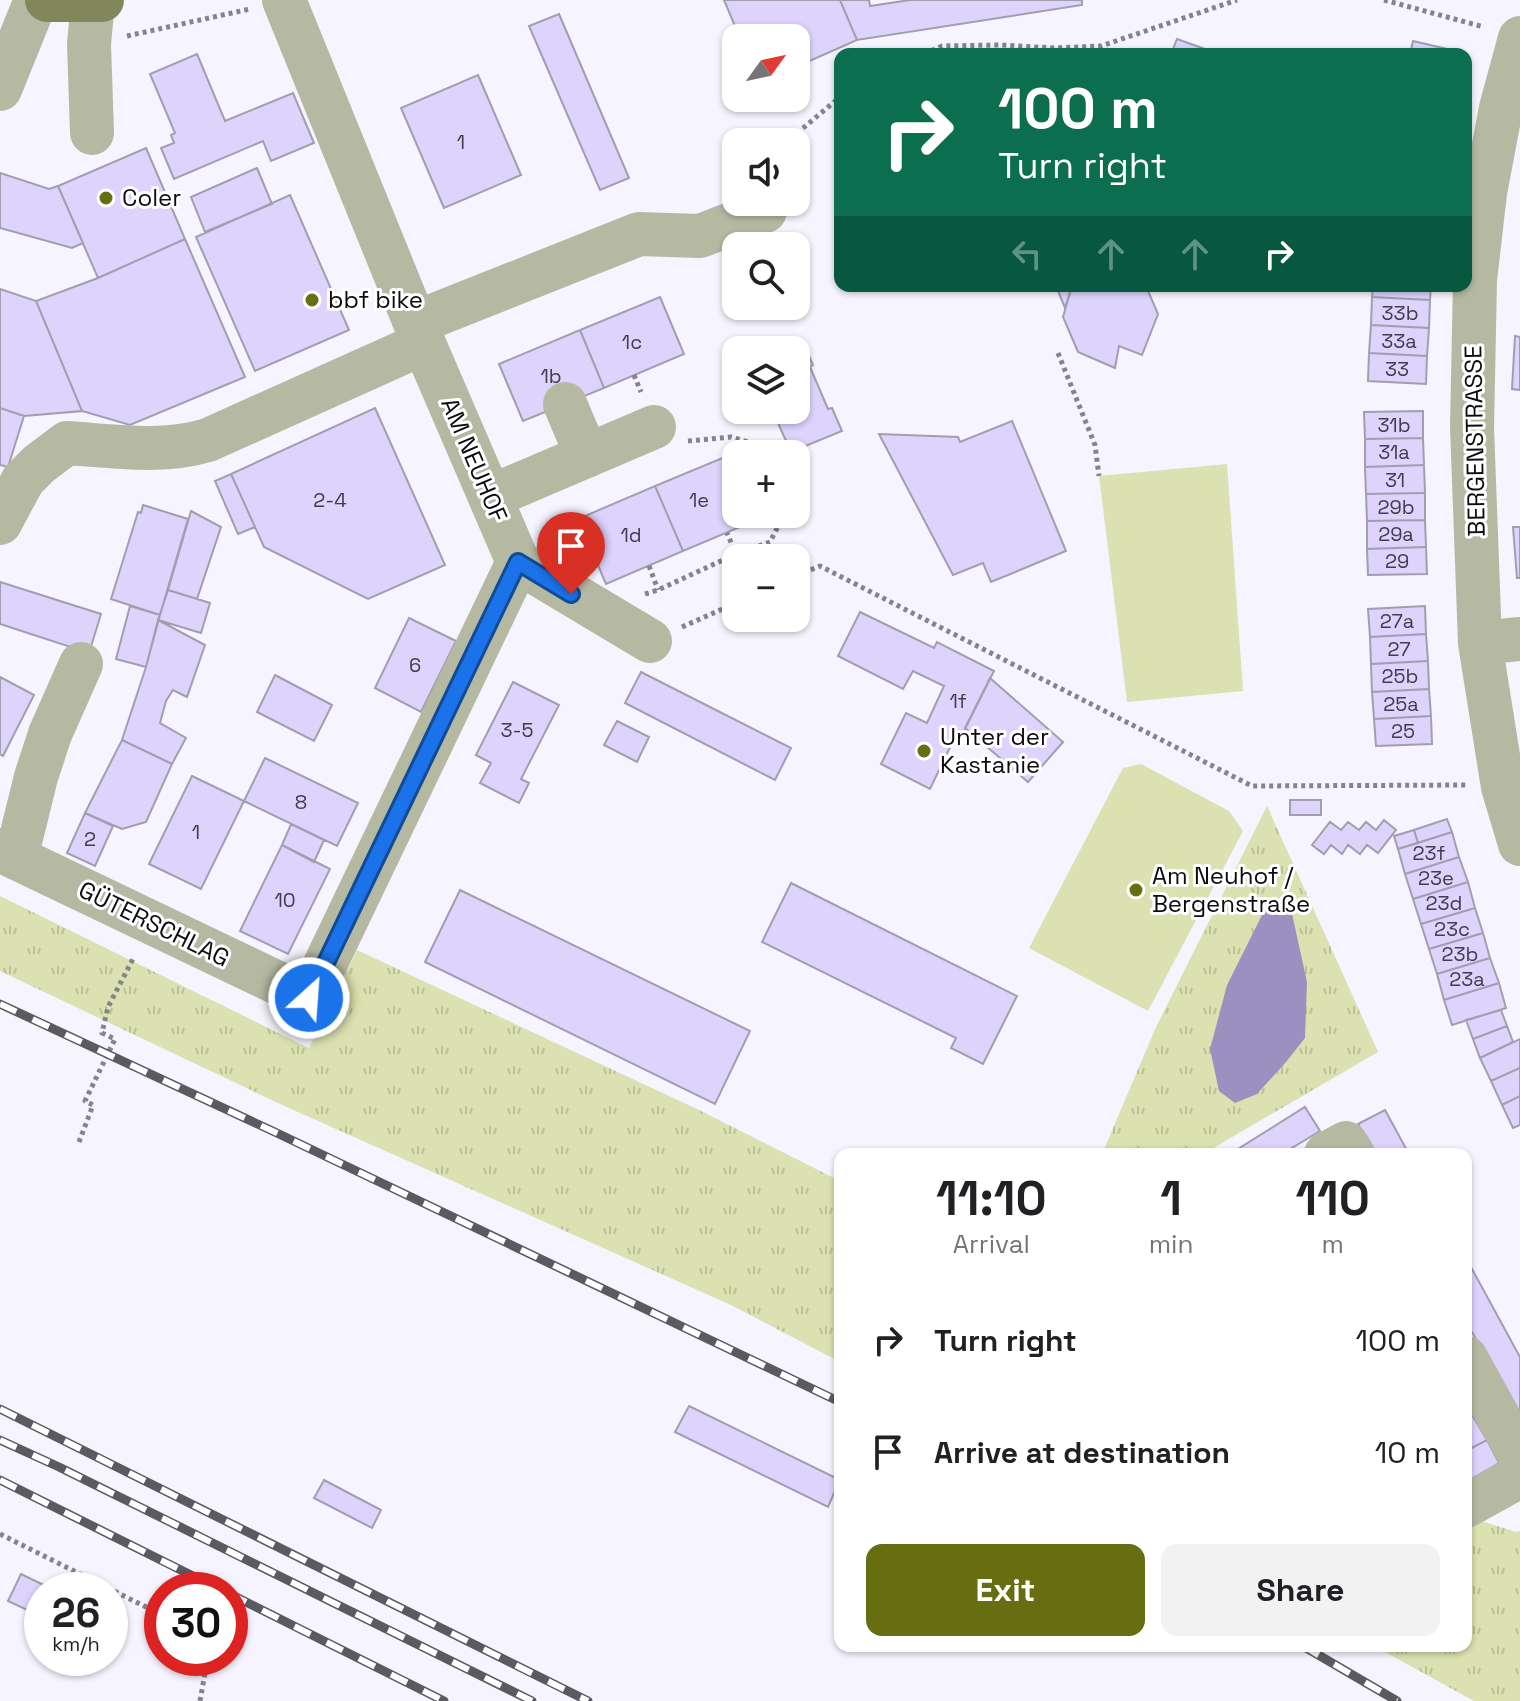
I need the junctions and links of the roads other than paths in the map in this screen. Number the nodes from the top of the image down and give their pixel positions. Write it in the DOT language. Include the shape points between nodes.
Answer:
graph roads {
  1 [pos="36,0"];
  2 [pos="49,0"];
  3 [pos="102,0"];
  4 [pos="284,0"];
  5 [pos="93,1"];
  6 [pos="1505,33"];
  7 [pos="0,89"];
  8 [pos="92,133"];
  9 [pos="752,216"];
  10 [pos="420,333"];
  11 [pos="565,404"];
  12 [pos="654,427"];
  13 [pos="587,456"];
  14 [pos="490,497"];
  15 [pos="0,523"];
  16 [pos="518,562"];
  17 [pos="650,641"];
  18 [pos="1500,641"];
  19 [pos="81,664"];
  20 [pos="1520,844"];
  21 [pos="8,854"];
  22 [pos="1472,1382"];
  23 [pos="1520,1456"];
  24 [pos="1520,1476"];
  25 [pos="1472,1503"];
  1 -- 7 [label="street"];
  2 -- 5 [label="main road"];
  3 -- 5 [label="main road"];
  4 -- 10 [label="street, AM NEUHOF"];
  5 -- 8 [label="street"];
  6 -- 18 [label="street, BERGENSTRASSE" via="1501,108 1475,280 1472,427"];
  9 -- 10 [label="street" via="700,236 639,234"];
  10 -- 14 [label="street, AM NEUHOF"];
  10 -- 15 [label="street" via="186,447 67,443 23,480"];
  11 -- 13 [label="street"];
  12 -- 13 [label="street"];
  13 -- 14 [label="street"];
  14 -- 16 [label="street, AM NEUHOF"];
  16 -- 17 [label="street"];
  16 -- 21 [label="street, GÜTERSCHLAG" via="309,998"];
  18 -- 20 [label="street, BERGENSTRASSE" via="1503,787"];
  19 -- 21 [label="street"];
  22 -- 23 [label="street"];
  24 -- 25 [label="street"];
}
